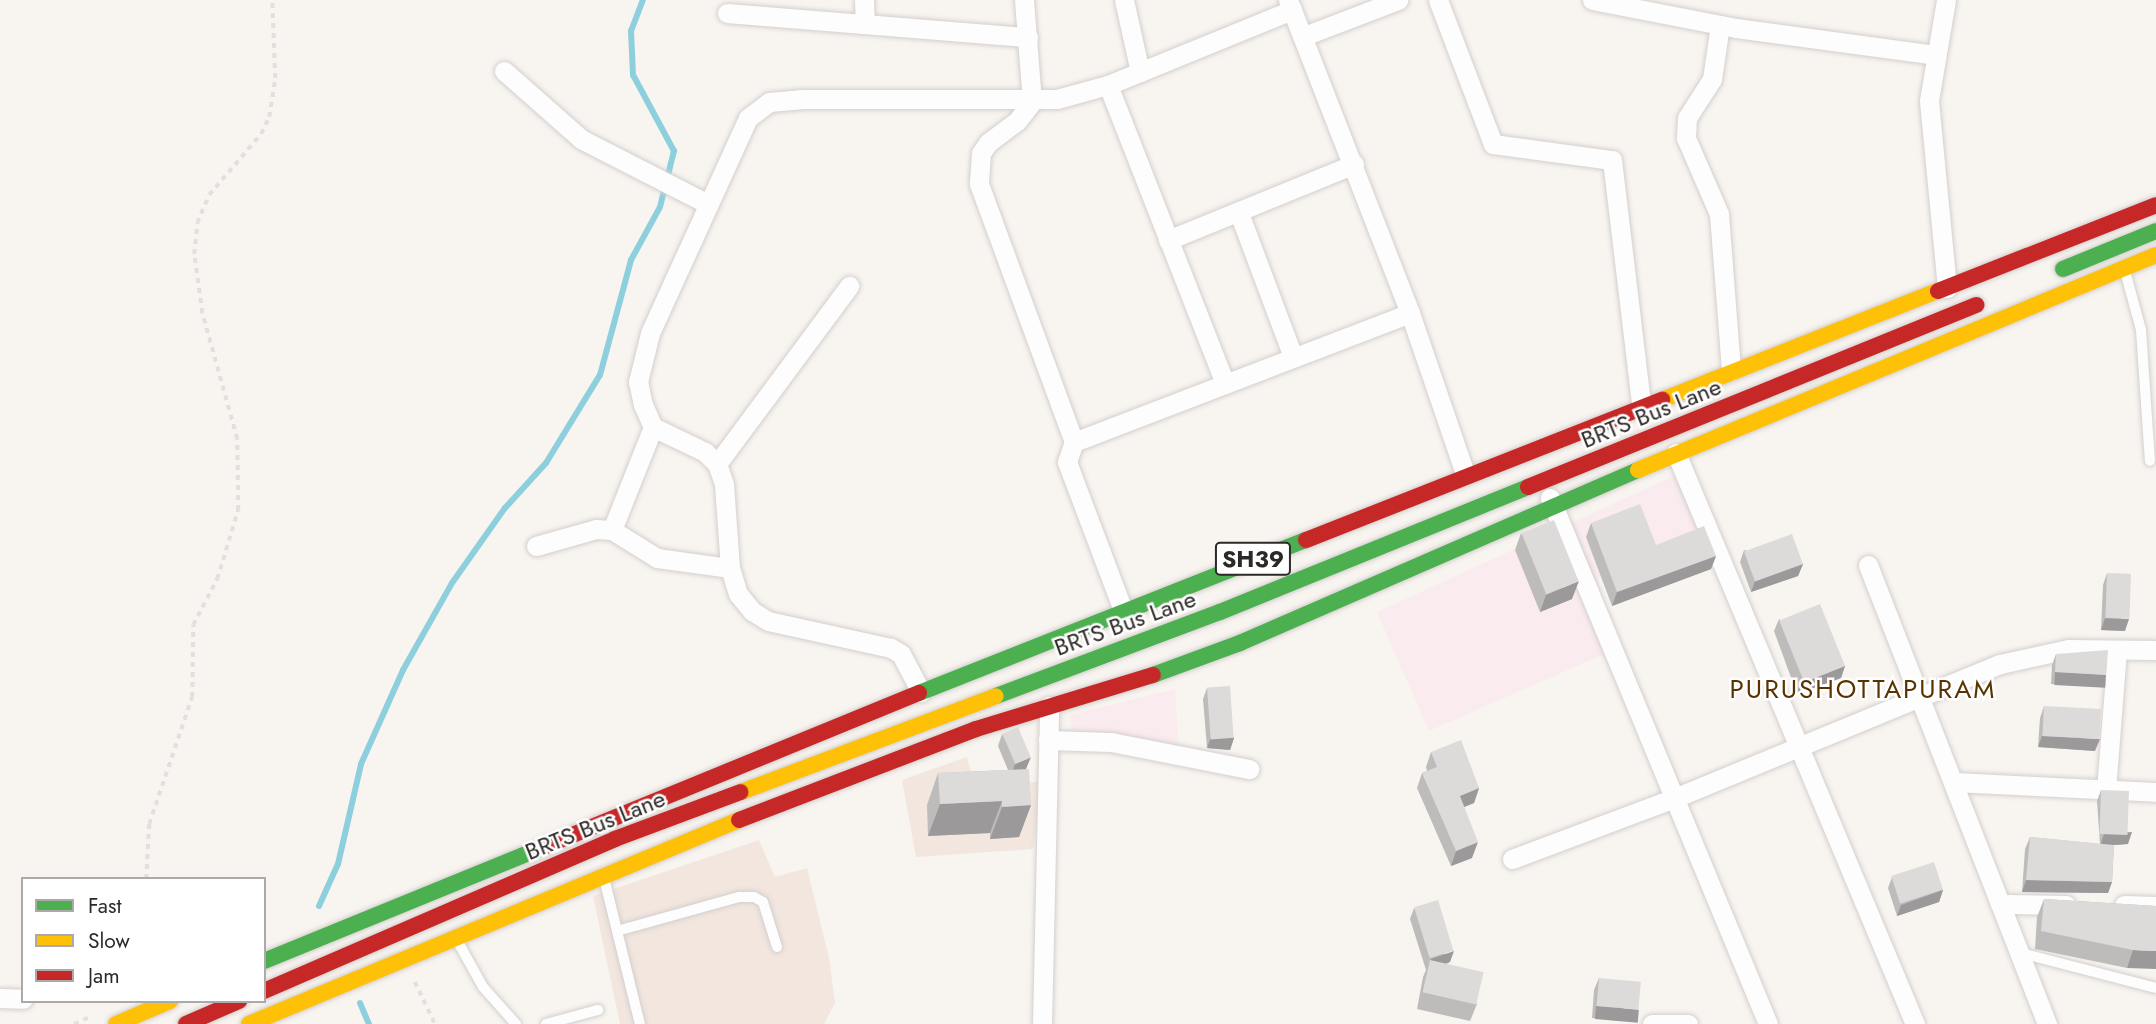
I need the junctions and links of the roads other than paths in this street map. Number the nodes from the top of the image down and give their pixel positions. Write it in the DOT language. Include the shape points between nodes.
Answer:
graph roads {
  1 [pos="864,0"];
  2 [pos="1024,0"];
  3 [pos="1124,0"];
  4 [pos="1398,0"];
  5 [pos="1438,0"];
  6 [pos="1592,0"];
  7 [pos="1946,0"];
  8 [pos="1295,3"];
  9 [pos="1635,5"];
  10 [pos="727,13"];
  11 [pos="865,24"];
  12 [pos="1720,25"];
  13 [pos="1304,36"];
  14 [pos="1028,37"];
  15 [pos="1935,55"];
  16 [pos="504,71"];
  17 [pos="1140,72"];
  18 [pos="1108,85"];
  19 [pos="1032,102"];
  20 [pos="1354,164"];
  21 [pos="708,204"];
  22 [pos="2156,205"];
  23 [pos="1238,213"];
  24 [pos="2156,231"];
  25 [pos="1168,240"];
  26 [pos="2156,255"];
  27 [pos="2124,268"];
  28 [pos="2041,278"];
  29 [pos="849,286"];
  30 [pos="1947,288"];
  31 [pos="1990,299"];
  32 [pos="1410,313"];
  33 [pos="1293,357"];
  34 [pos="1731,371"];
  35 [pos="1225,384"];
  36 [pos="1641,405"];
  37 [pos="653,426"];
  38 [pos="1074,442"];
  39 [pos="1530,450"];
  40 [pos="1676,453"];
  41 [pos="2150,461"];
  42 [pos="717,464"];
  43 [pos="1465,474"];
  44 [pos="1544,480"];
  45 [pos="1553,506"];
  46 [pos="612,530"];
  47 [pos="536,547"];
  48 [pos="1868,565"];
  49 [pos="730,568"];
  50 [pos="1124,613"];
  51 [pos="2156,650"];
  52 [pos="2117,651"];
  53 [pos="920,692"];
  54 [pos="1920,697"];
  55 [pos="1049,706"];
  56 [pos="1048,740"];
  57 [pos="1797,746"];
  58 [pos="1248,769"];
  59 [pos="1953,782"];
  60 [pos="2105,790"];
  61 [pos="2156,792"];
  62 [pos="1677,797"];
  63 [pos="1512,859"];
  64 [pos="604,876"];
  65 [pos="2000,904"];
  66 [pos="2156,905"];
  67 [pos="618,931"];
  68 [pos="455,937"];
  69 [pos="777,947"];
  70 [pos="2020,953"];
  71 [pos="266,960"];
  72 [pos="2156,988"];
  73 [pos="266,989"];
  74 [pos="0,998"];
  75 [pos="21,999"];
  76 [pos="166,1003"];
  77 [pos="234,1003"];
  78 [pos="598,1010"];
  79 [pos="116,1024"];
  80 [pos="186,1024"];
  81 [pos="249,1024"];
  82 [pos="516,1024"];
  83 [pos="546,1024"];
  84 [pos="640,1024"];
  85 [pos="1042,1024"];
  86 [pos="1652,1024"];
  87 [pos="1688,1024"];
  88 [pos="1768,1024"];
  89 [pos="1915,1024"];
  90 [pos="2047,1024"];
  1 -- 11 [label="street"];
  2 -- 14 [label="street"];
  3 -- 17 [label="street"];
  4 -- 13 [label="street"];
  5 -- 36 [label="street" via="1493,144 1612,160"];
  6 -- 9 [label="street"];
  7 -- 15 [label="street"];
  8 -- 13 [label="street"];
  8 -- 17 [label="street"];
  9 -- 12 [label="street"];
  10 -- 11 [label="street"];
  11 -- 14 [label="street"];
  12 -- 15 [label="street"];
  12 -- 34 [label="street" via="1712,79 1687,118 1686,138 1719,214"];
  13 -- 20 [label="street"];
  14 -- 19 [label="street"];
  15 -- 30 [label="street" via="1929,101"];
  16 -- 21 [label="street" via="581,139"];
  17 -- 18 [label="street"];
  18 -- 19 [label="street"];
  18 -- 25 [label="street"];
  19 -- 21 [label="street" via="769,102 748,118"];
  19 -- 38 [label="street" via="1017,121 988,143 980,161 979,184"];
  20 -- 23 [label="street"];
  20 -- 32 [label="street"];
  21 -- 37 [label="street" via="640,365 643,405"];
  22 -- 30 [label="main road, SH39"];
  23 -- 25 [label="street"];
  23 -- 33 [label="street"];
  24 -- 28 [label="main road"];
  25 -- 35 [label="street"];
  26 -- 27 [label="main road"];
  27 -- 40 [label="main road"];
  27 -- 41 [label="lane" via="2141,330"];
  29 -- 42 [label="street"];
  30 -- 34 [label="main road, SH39"];
  31 -- 44 [label="main road, BRTS Bus Lane"];
  32 -- 33 [label="street"];
  32 -- 43 [label="street"];
  33 -- 35 [label="street"];
  34 -- 36 [label="main road, SH39"];
  35 -- 38 [label="street"];
  36 -- 39 [label="main road, SH39"];
  37 -- 42 [label="street" via="705,452"];
  37 -- 46 [label="street"];
  38 -- 50 [label="street" via="1067,462"];
  39 -- 43 [label="main road, SH39"];
  39 -- 44 [label="street"];
  40 -- 45 [label="main road"];
  40 -- 57 [label="street"];
  42 -- 49 [label="street" via="724,484"];
  43 -- 50 [label="main road, SH39"];
  44 -- 45 [label="street"];
  44 -- 73 [label="main road, BRTS Bus Lane" via="1171,631 604,844"];
  45 -- 55 [label="main road" via="1240,643 1164,672"];
  45 -- 62 [label="street"];
  46 -- 47 [label="street" via="596,529"];
  46 -- 49 [label="street" via="657,558"];
  48 -- 54 [label="street"];
  49 -- 53 [label="street" via="738,594 768,621 891,648 901,654"];
  50 -- 53 [label="main road, SH39"];
  51 -- 52 [label="street"];
  52 -- 54 [label="street" via="2068,649 2030,654"];
  52 -- 60 [label="street"];
  53 -- 71 [label="main road, SH39"];
  54 -- 57 [label="street"];
  54 -- 59 [label="street"];
  55 -- 56 [label="street"];
  55 -- 64 [label="main road" via="759,812"];
  56 -- 58 [label="street" via="1111,742"];
  56 -- 85 [label="street"];
  57 -- 62 [label="street"];
  57 -- 89 [label="street"];
  59 -- 60 [label="street"];
  59 -- 65 [label="street"];
  60 -- 61 [label="street"];
  62 -- 63 [label="street"];
  62 -- 88 [label="street"];
  64 -- 67 [label="lane"];
  64 -- 68 [label="main road"];
  65 -- 66 [label="street"];
  65 -- 70 [label="street"];
  67 -- 69 [label="lane" via="739,897 754,897 763,902"];
  67 -- 84 [label="lane"];
  68 -- 81 [label="main road"];
  68 -- 82 [label="lane" via="483,987"];
  70 -- 72 [label="lane"];
  70 -- 90 [label="street"];
  74 -- 75 [label="street"];
  76 -- 79 [label="main road"];
  77 -- 80 [label="main road"];
  78 -- 83 [label="lane"];
  86 -- 87 [label="street"];
}
